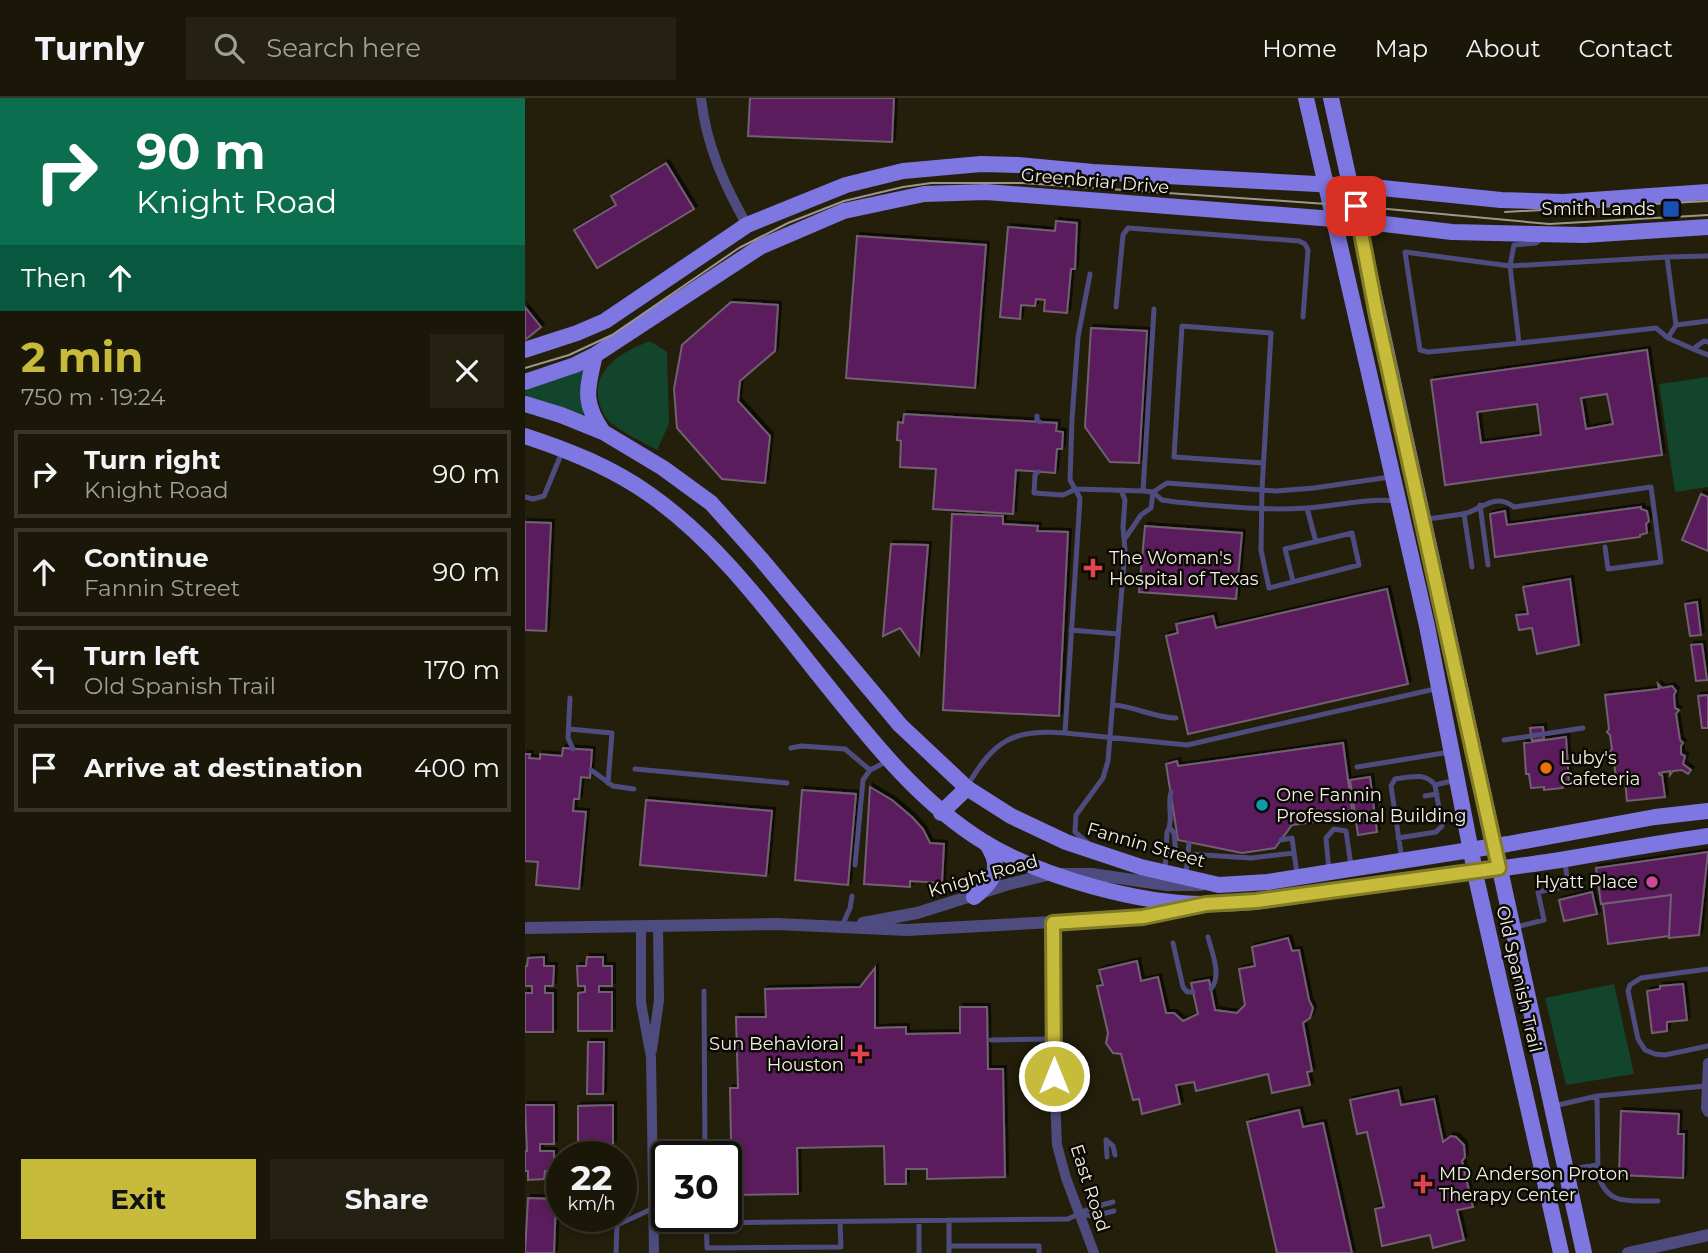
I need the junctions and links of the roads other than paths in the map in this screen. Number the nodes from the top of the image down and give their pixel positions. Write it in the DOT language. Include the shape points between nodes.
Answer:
graph roads {
  1 [pos="701,98"];
  2 [pos="1306,98"];
  3 [pos="1331,98"];
  4 [pos="1326,184"];
  5 [pos="1351,186"];
  6 [pos="1708,192"];
  7 [pos="1335,219"];
  8 [pos="1359,221"];
  9 [pos="747,225"];
  10 [pos="1708,227"];
  11 [pos="1546,234"];
  12 [pos="1708,256"];
  13 [pos="1667,257"];
  14 [pos="1510,266"];
  15 [pos="1090,274"];
  16 [pos="1116,307"];
  17 [pos="1154,309"];
  18 [pos="1377,316"];
  19 [pos="1303,317"];
  20 [pos="1358,321"];
  21 [pos="1708,321"];
  22 [pos="1676,325"];
  23 [pos="1668,338"];
  24 [pos="1707,340"];
  25 [pos="1519,344"];
  26 [pos="525,349"];
  27 [pos="1693,349"];
  28 [pos="595,355"];
  29 [pos="1708,355"];
  30 [pos="525,382"];
  31 [pos="525,404"];
  32 [pos="603,432"];
  33 [pos="525,436"];
  34 [pos="1406,439"];
  35 [pos="1386,443"];
  36 [pos="563,449"];
  37 [pos="1263,463"];
  38 [pos="1035,473"];
  39 [pos="1394,476"];
  40 [pos="1076,489"];
  41 [pos="1121,490"];
  42 [pos="1262,490"];
  43 [pos="1143,491"];
  44 [pos="1153,492"];
  45 [pos="525,497"];
  46 [pos="1399,501"];
  47 [pos="1480,505"];
  48 [pos="1261,508"];
  49 [pos="1307,508"];
  50 [pos="1464,514"];
  51 [pos="1424,519"];
  52 [pos="1126,537"];
  53 [pos="1316,542"];
  54 [pos="1605,547"];
  55 [pos="1488,565"];
  56 [pos="1472,567"];
  57 [pos="1293,581"];
  58 [pos="1446,618"];
  59 [pos="1427,623"];
  60 [pos="1071,631"];
  61 [pos="1118,634"];
  62 [pos="1439,688"];
  63 [pos="570,698"];
  64 [pos="1113,705"];
  65 [pos="1176,718"];
  66 [pos="1583,728"];
  67 [pos="569,729"];
  68 [pos="1065,733"];
  69 [pos="1110,737"];
  70 [pos="1504,740"];
  71 [pos="791,748"];
  72 [pos="573,749"];
  73 [pos="1450,751"];
  74 [pos="890,760"];
  75 [pos="1357,767"];
  76 [pos="635,769"];
  77 [pos="591,770"];
  78 [pos="870,770"];
  79 [pos="1456,780"];
  80 [pos="608,783"];
  81 [pos="787,783"];
  82 [pos="1435,785"];
  83 [pos="967,788"];
  84 [pos="634,789"];
  85 [pos="1171,792"];
  86 [pos="1437,794"];
  87 [pos="1425,796"];
  88 [pos="1401,800"];
  89 [pos="1393,801"];
  90 [pos="1708,811"];
  91 [pos="1439,812"];
  92 [pos="941,813"];
  93 [pos="1427,813"];
  94 [pos="1403,817"];
  95 [pos="1395,818"];
  96 [pos="1170,828"];
  97 [pos="1708,836"];
  98 [pos="1398,838"];
  99 [pos="1281,840"];
  100 [pos="986,843"];
  101 [pos="1189,843"];
  102 [pos="1495,847"];
  103 [pos="1221,849"];
  104 [pos="1471,850"];
  105 [pos="1167,852"];
  106 [pos="1099,853"];
  107 [pos="1177,853"];
  108 [pos="1294,853"];
  109 [pos="1188,854"];
  110 [pos="1221,858"];
  111 [pos="1565,859"];
  112 [pos="1402,861"];
  113 [pos="855,865"];
  114 [pos="1499,868"];
  115 [pos="1352,870"];
  116 [pos="1165,871"];
  117 [pos="1475,871"];
  118 [pos="1330,873"];
  119 [pos="1051,874"];
  120 [pos="1185,876"];
  121 [pos="1293,878"];
  122 [pos="1219,885"];
  123 [pos="1292,895"];
  124 [pos="852,896"];
  125 [pos="974,897"];
  126 [pos="1206,904"];
  127 [pos="1053,923"];
  128 [pos="658,926"];
  129 [pos="641,927"];
  130 [pos="525,928"];
  131 [pos="842,928"];
  132 [pos="1512,928"];
  133 [pos="1209,937"];
  134 [pos="1173,943"];
  135 [pos="1708,969"];
  136 [pos="1211,989"];
  137 [pos="704,991"];
  138 [pos="1193,992"];
  139 [pos="1054,1039"];
  140 [pos="991,1040"];
  141 [pos="1708,1046"];
  142 [pos="1541,1050"];
  143 [pos="1517,1055"];
  144 [pos="651,1056"];
  145 [pos="1708,1063"];
  146 [pos="1706,1086"];
  147 [pos="1597,1096"];
  148 [pos="1553,1106"];
  149 [pos="1708,1112"];
  150 [pos="653,1141"];
  151 [pos="705,1141"];
  152 [pos="1115,1155"];
  153 [pos="1107,1157"];
  154 [pos="1598,1165"];
  155 [pos="1567,1170"];
  156 [pos="1658,1201"];
  157 [pos="1113,1202"];
  158 [pos="651,1209"];
  159 [pos="1114,1211"];
  160 [pos="1079,1214"];
  161 [pos="949,1220"];
  162 [pos="742,1221"];
  163 [pos="919,1221"];
  164 [pos="840,1222"];
  165 [pos="654,1232"];
  166 [pos="706,1232"];
  167 [pos="1708,1235"];
  168 [pos="949,1250"];
  169 [pos="616,1253"];
  170 [pos="654,1253"];
  171 [pos="919,1253"];
  172 [pos="1039,1253"];
  173 [pos="1094,1253"];
  174 [pos="1561,1253"];
  175 [pos="1584,1253"];
  176 [pos="1628,1253"];
  1 -- 9 [label="street" via="723,182"];
  2 -- 4 [label="main road, Old Spanish Trail"];
  3 -- 5 [label="main road, Old Spanish Trail"];
  4 -- 5 [label="main road, Greenbriar Drive"];
  4 -- 7 [label="main road, Old Spanish Trail"];
  4 -- 9 [label="main road, Greenbriar Drive" via="1017,165 945,167 903,171 846,186"];
  5 -- 6 [label="main road, Greenbriar Drive" via="1563,202"];
  5 -- 8 [label="main road, Old Spanish Trail"];
  7 -- 8 [label="main road, Greenbriar Drive"];
  7 -- 20 [label="main road, Old Spanish Trail"];
  7 -- 28 [label="main road, Greenbriar Drive" via="986,192 924,194 845,211 760,247"];
  8 -- 11 [label="main road, Greenbriar Drive" via="1453,232"];
  8 -- 18 [label="main road, Old Spanish Trail"];
  9 -- 26 [label="main road, Greenbriar Drive" via="604,321"];
  10 -- 11 [label="main road, Greenbriar Drive"];
  11 -- 14 [label="lane" via="1536,243 1514,245"];
  12 -- 13 [label="lane"];
  13 -- 14 [label="lane"];
  13 -- 22 [label="lane"];
  14 -- 25 [label="lane"];
  14 -- 25 [label="lane" via="1405,252 1420,349"];
  15 -- 40 [label="lane" via="1078,337 1073,405 1070,480"];
  16 -- 19 [label="lane" via="1123,235 1128,228 1305,244"];
  17 -- 43 [label="lane"];
  18 -- 20 [label="main road"];
  18 -- 34 [label="main road, Old Spanish Trail"];
  20 -- 35 [label="main road, Old Spanish Trail"];
  21 -- 22 [label="lane"];
  22 -- 23 [label="lane"];
  23 -- 25 [label="lane" via="1656,328"];
  23 -- 27 [label="lane"];
  24 -- 27 [label="lane"];
  27 -- 29 [label="lane"];
  28 -- 30 [label="main road, Greenbriar Drive"];
  28 -- 32 [label="main road" via="586,393 591,415"];
  31 -- 32 [label="main road, Fannin Street"];
  32 -- 83 [label="main road, Fannin Street" via="711,503 900,725"];
  33 -- 36 [label="main road"];
  34 -- 35 [label="main road"];
  34 -- 51 [label="main road, Old Spanish Trail"];
  35 -- 39 [label="main road, Old Spanish Trail"];
  36 -- 45 [label="lane" via="544,496"];
  36 -- 74 [label="main road" via="646,492 713,548"];
  37 -- 37 [label="lane" via="1271,333 1182,326 1174,457"];
  37 -- 42 [label="lane"];
  38 -- 40 [label="lane" via="1034,493 1062,495"];
  39 -- 42 [label="lane"];
  39 -- 46 [label="main road, Old Spanish Trail"];
  39 -- 51 [label="main road" via="1405,488 1411,507"];
  40 -- 41 [label="lane"];
  40 -- 60 [label="lane" via="1080,498"];
  41 -- 43 [label="lane"];
  41 -- 52 [label="lane"];
  42 -- 44 [label="lane" via="1167,483"];
  42 -- 48 [label="lane"];
  43 -- 44 [label="lane"];
  44 -- 48 [label="lane" via="1162,500"];
  44 -- 52 [label="lane" via="1151,508 1141,514"];
  46 -- 49 [label="lane"];
  46 -- 59 [label="main road, Old Spanish Trail"];
  47 -- 50 [label="lane"];
  47 -- 54 [label="lane" via="1500,501 1514,507 1651,487 1661,562 1608,569"];
  47 -- 55 [label="lane"];
  48 -- 49 [label="lane"];
  48 -- 57 [label="lane" via="1261,550 1269,588"];
  49 -- 53 [label="lane"];
  50 -- 51 [label="lane"];
  50 -- 56 [label="lane"];
  51 -- 58 [label="main road, Old Spanish Trail"];
  52 -- 61 [label="lane"];
  53 -- 57 [label="lane" via="1285,549"];
  53 -- 57 [label="lane" via="1352,533 1359,565"];
  58 -- 59 [label="main road"];
  58 -- 102 [label="main road, Old Spanish Trail"];
  59 -- 62 [label="main road, Old Spanish Trail"];
  60 -- 61 [label="lane"];
  60 -- 68 [label="lane"];
  61 -- 64 [label="lane"];
  62 -- 69 [label="lane" via="1187,745"];
  62 -- 73 [label="main road, Old Spanish Trail"];
  63 -- 67 [label="lane"];
  64 -- 65 [label="lane"];
  64 -- 69 [label="lane"];
  66 -- 70 [label="lane"];
  67 -- 72 [label="lane"];
  67 -- 80 [label="lane" via="612,733"];
  68 -- 69 [label="lane"];
  68 -- 83 [label="lane" via="1021,733 1003,743 979,766"];
  69 -- 106 [label="lane" via="1103,778 1076,815 1075,832"];
  71 -- 78 [label="lane" via="845,749"];
  73 -- 75 [label="lane"];
  73 -- 79 [label="main road, Old Spanish Trail"];
  74 -- 78 [label="lane"];
  74 -- 92 [label="main road"];
  76 -- 81 [label="lane"];
  77 -- 80 [label="lane"];
  78 -- 113 [label="lane" via="862,787"];
  79 -- 82 [label="lane"];
  79 -- 104 [label="main road, Old Spanish Trail"];
  80 -- 84 [label="lane"];
  82 -- 86 [label="lane"];
  82 -- 89 [label="lane" via="1423,776 1395,779"];
  83 -- 92 [label="main road"];
  83 -- 106 [label="main road, Fannin Street" via="1011,816"];
  85 -- 96 [label="lane"];
  86 -- 87 [label="lane"];
  86 -- 91 [label="lane"];
  88 -- 89 [label="lane"];
  89 -- 95 [label="lane"];
  90 -- 102 [label="main road, Fannin Street"];
  91 -- 93 [label="lane"];
  91 -- 98 [label="lane" via="1441,826 1436,832"];
  92 -- 100 [label="main road"];
  94 -- 95 [label="lane"];
  95 -- 98 [label="lane"];
  96 -- 105 [label="lane"];
  96 -- 107 [label="lane"];
  97 -- 111 [label="main road"];
  98 -- 112 [label="lane"];
  99 -- 108 [label="lane" via="1292,838"];
  100 -- 119 [label="main road"];
  100 -- 125 [label="main road" via="996,864 989,886"];
  101 -- 109 [label="lane"];
  102 -- 104 [label="main road, Fannin Street"];
  102 -- 114 [label="main road, Old Spanish Trail"];
  103 -- 110 [label="lane"];
  104 -- 112 [label="main road, Fannin Street"];
  104 -- 117 [label="main road, Old Spanish Trail"];
  105 -- 107 [label="lane"];
  105 -- 116 [label="lane"];
  106 -- 116 [label="main road, Fannin Street"];
  107 -- 109 [label="lane"];
  108 -- 110 [label="lane"];
  108 -- 121 [label="lane"];
  109 -- 110 [label="lane"];
  109 -- 120 [label="lane"];
  111 -- 114 [label="main road"];
  111 -- 132 [label="lane" via="1568,886 1538,892 1544,920"];
  112 -- 115 [label="main road, Fannin Street"];
  114 -- 117 [label="main road"];
  114 -- 132 [label="main road, Old Spanish Trail"];
  115 -- 118 [label="main road, Fannin Street"];
  115 -- 118 [label="lane" via="1346,831 1334,829 1326,838"];
  116 -- 120 [label="main road, Fannin Street"];
  117 -- 123 [label="main road"];
  117 -- 143 [label="main road, Old Spanish Trail"];
  118 -- 121 [label="main road, Fannin Street"];
  119 -- 122 [label="street, Knight Road"];
  119 -- 125 [label="street, Knight Road"];
  119 -- 126 [label="main road" via="1150,898"];
  120 -- 122 [label="main road, Fannin Street"];
  121 -- 122 [label="main road, Fannin Street"];
  121 -- 123 [label="main road"];
  123 -- 126 [label="main road"];
  124 -- 131 [label="lane"];
  125 -- 131 [label="street, Knight Road"];
  126 -- 127 [label="street, Knight Road" via="1143,917"];
  127 -- 131 [label="street, Knight Road" via="907,930"];
  127 -- 139 [label="street, East Road"];
  128 -- 129 [label="street, Knight Road"];
  128 -- 131 [label="street, Knight Road"];
  128 -- 144 [label="street" via="659,1016"];
  129 -- 130 [label="street, Knight Road"];
  129 -- 144 [label="street" via="641,1003"];
  132 -- 142 [label="main road, Old Spanish Trail"];
  133 -- 136 [label="lane" via="1216,970"];
  134 -- 138 [label="lane" via="1183,987"];
  135 -- 141 [label="lane" via="1641,978 1628,991 1637,1040 1645,1050 1665,1055"];
  137 -- 151 [label="lane"];
  139 -- 140 [label="lane"];
  139 -- 160 [label="street, East Road" via="1057,1145"];
  142 -- 143 [label="main road"];
  142 -- 148 [label="main road, Old Spanish Trail"];
  143 -- 174 [label="main road, Old Spanish Trail"];
  144 -- 150 [label="street"];
  145 -- 146 [label="street"];
  146 -- 147 [label="lane"];
  146 -- 149 [label="street"];
  147 -- 148 [label="lane"];
  147 -- 154 [label="lane"];
  148 -- 155 [label="main road, Old Spanish Trail"];
  152 -- 153 [label="lane" via="1106,1140"];
  154 -- 155 [label="lane"];
  154 -- 156 [label="lane" via="1601,1186 1611,1196"];
  155 -- 175 [label="main road, Old Spanish Trail"];
  157 -- 160 [label="lane"];
  158 -- 169 [label="lane" via="617,1225"];
  159 -- 160 [label="lane"];
  160 -- 161 [label="lane" via="1068,1219"];
  160 -- 173 [label="street, East Road"];
  161 -- 163 [label="lane"];
  161 -- 168 [label="lane"];
  162 -- 164 [label="lane"];
  163 -- 164 [label="lane"];
  163 -- 171 [label="lane"];
  164 -- 166 [label="lane" via="841,1247 707,1248"];
  165 -- 170 [label="street"];
  167 -- 176 [label="street"];
  168 -- 172 [label="lane" via="1039,1246"];
}
